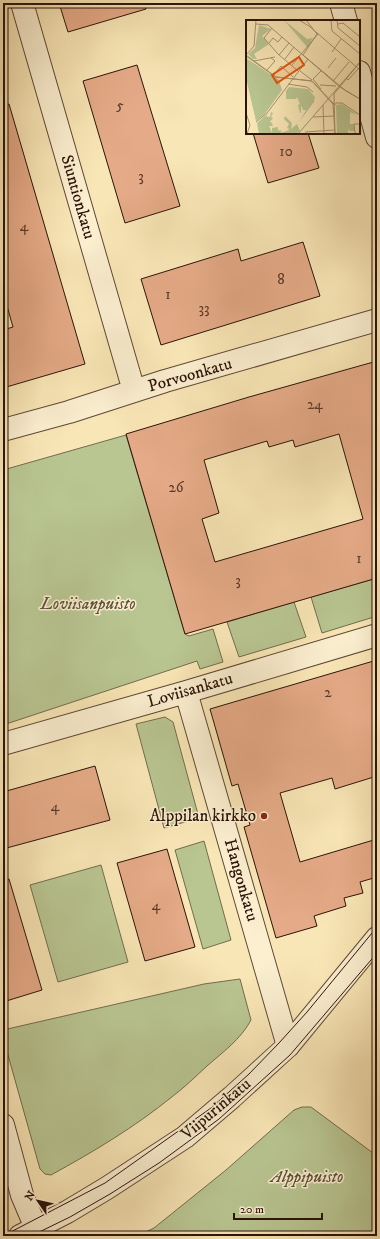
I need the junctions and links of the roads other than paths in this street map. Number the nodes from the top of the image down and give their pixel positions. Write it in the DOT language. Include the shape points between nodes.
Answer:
graph roads {
  1 [pos="22,3"];
  2 [pos="341,3"];
  3 [pos="346,20"];
  4 [pos="360,76"];
  5 [pos="377,137"];
  6 [pos="377,320"];
  7 [pos="134,391"];
  8 [pos="3,430"];
  9 [pos="377,635"];
  10 [pos="186,692"];
  11 [pos="3,744"];
  12 [pos="377,938"];
  13 [pos="288,1046"];
  14 [pos="3,1125"];
  15 [pos="28,1232"];
  1 -- 7 [label="street, Siuntionkatu"];
  2 -- 3 [label="street"];
  4 -- 5 [label="street"];
  6 -- 7 [label="street, Porvoonkatu"];
  7 -- 8 [label="street, Porvoonkatu"];
  9 -- 10 [label="street, Loviisankatu"];
  10 -- 11 [label="street, Loviisankatu"];
  10 -- 13 [label="street, Hangonkatu"];
  12 -- 13 [label="street, Viipurinkatu"];
  13 -- 15 [label="street, Viipurinkatu" via="185,1136 107,1188"];
  14 -- 15 [label="street" via="20,1188"];
}
